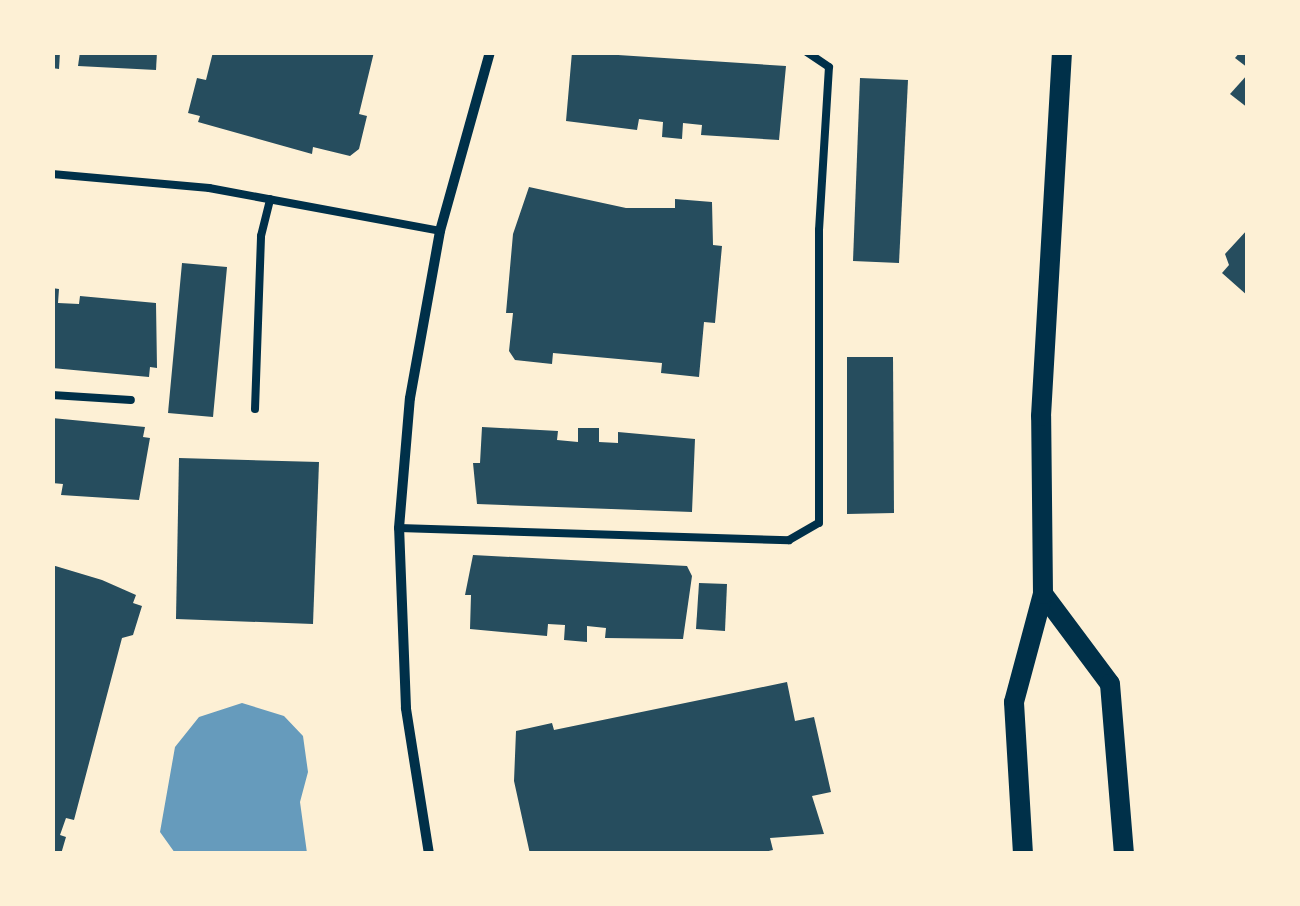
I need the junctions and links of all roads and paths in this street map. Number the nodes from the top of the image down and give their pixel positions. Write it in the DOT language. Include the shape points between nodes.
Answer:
graph roads {
  1 [pos="490,52"];
  2 [pos="807,52"];
  3 [pos="1062,52"];
  4 [pos="52,174"];
  5 [pos="270,199"];
  6 [pos="440,231"];
  7 [pos="52,395"];
  8 [pos="131,400"];
  9 [pos="255,409"];
  10 [pos="399,528"];
  11 [pos="1043,594"];
  12 [pos="429,854"];
  13 [pos="1023,854"];
  14 [pos="1124,854"];
  1 -- 6 [label="street"];
  2 -- 10 [label="lane" via="829,67 820,230 819,523 789,540"];
  3 -- 11 [label="main road" via="1040,416"];
  4 -- 5 [label="lane"];
  5 -- 6 [label="lane"];
  5 -- 9 [label="lane" via="261,236"];
  6 -- 10 [label="street" via="410,398"];
  7 -- 8 [label="lane"];
  10 -- 12 [label="street" via="406,708"];
  11 -- 13 [label="main road" via="1014,702"];
  11 -- 14 [label="main road" via="1110,684"];
}
